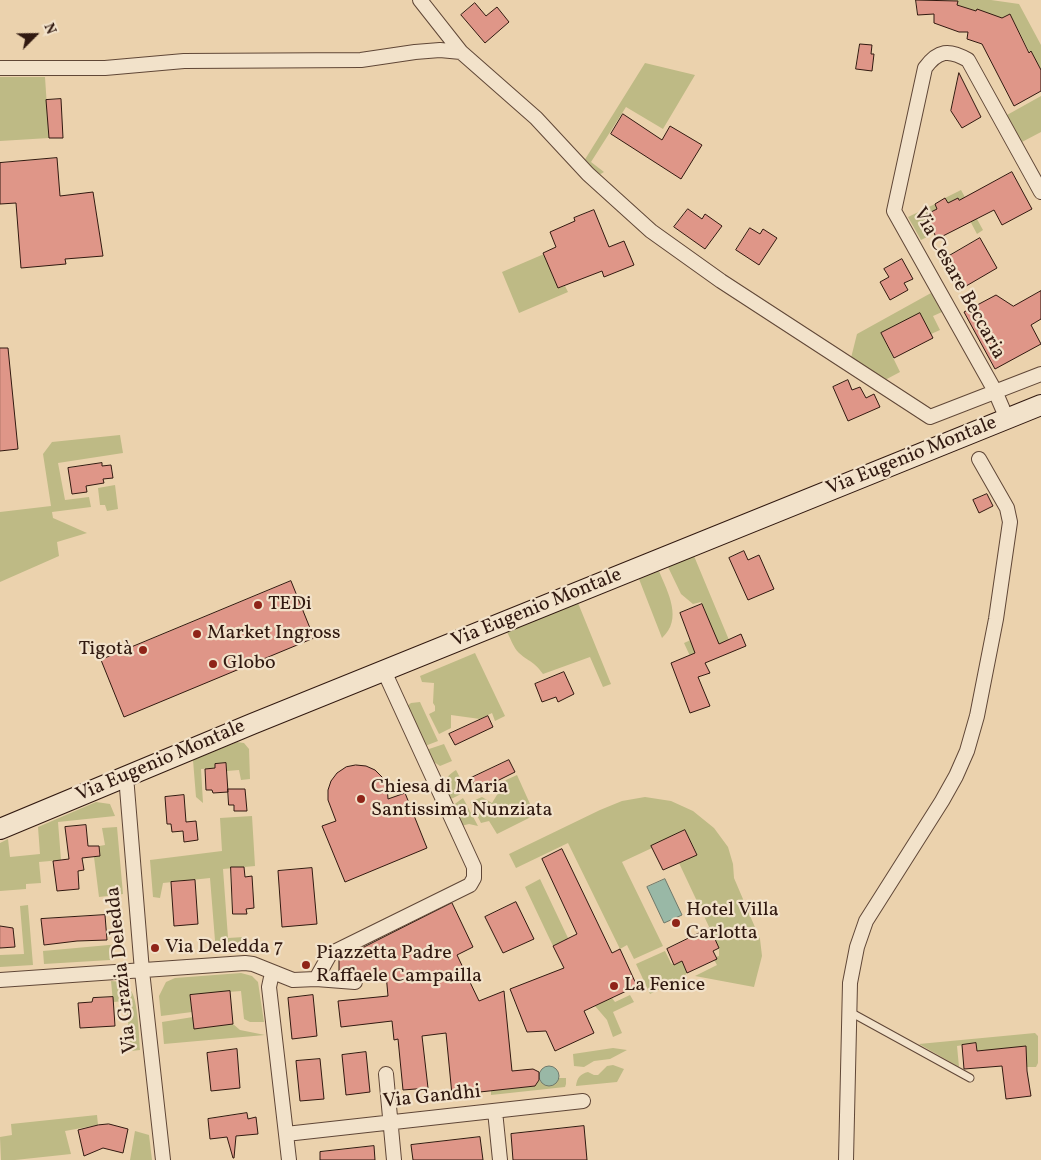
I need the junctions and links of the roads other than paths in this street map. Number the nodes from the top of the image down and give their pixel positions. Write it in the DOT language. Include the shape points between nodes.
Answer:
graph roads {
  1 [pos="420,0"];
  2 [pos="461,52"];
  3 [pos="0,68"];
  4 [pos="1041,192"];
  5 [pos="1041,374"];
  6 [pos="995,391"];
  7 [pos="1041,405"];
  8 [pos="1007,419"];
  9 [pos="978,459"];
  10 [pos="384,671"];
  11 [pos="126,776"];
  12 [pos="33,815"];
  13 [pos="0,821"];
  14 [pos="0,829"];
  15 [pos="142,971"];
  16 [pos="272,972"];
  17 [pos="0,980"];
  18 [pos="316,980"];
  19 [pos="354,982"];
  20 [pos="849,1012"];
  21 [pos="386,1074"];
  22 [pos="970,1078"];
  23 [pos="583,1101"];
  24 [pos="495,1111"];
  25 [pos="391,1123"];
  26 [pos="286,1134"];
  27 [pos="163,1160"];
  28 [pos="289,1160"];
  29 [pos="394,1160"];
  30 [pos="500,1160"];
  31 [pos="846,1160"];
  1 -- 2 [label="street"];
  2 -- 3 [label="street" via="415,52 361,60 184,61 105,68"];
  2 -- 6 [label="street" via="536,118 588,174 651,231 721,281 930,417"];
  4 -- 6 [label="street, Via Cesare Beccaria" via="968,60 957,54 943,53 933,58 925,68 894,211"];
  5 -- 6 [label="street"];
  6 -- 8 [label="street, Via Cesare Beccaria"];
  7 -- 8 [label="main road, Via Eugenio Montale"];
  8 -- 10 [label="main road, Via Eugenio Montale"];
  9 -- 20 [label="street" via="1007,508 1010,522 977,716 956,776 866,921 850,983"];
  10 -- 11 [label="main road, Via Eugenio Montale"];
  10 -- 18 [label="street" via="474,867 474,878 470,885 330,954"];
  11 -- 12 [label="main road, Via Eugenio Montale"];
  11 -- 15 [label="street, Via Grazia Deledda"];
  12 -- 13 [label="main road"];
  12 -- 14 [label="main road"];
  15 -- 16 [label="street" via="246,963"];
  15 -- 17 [label="street"];
  15 -- 27 [label="street, Via Grazia Deledda"];
  16 -- 18 [label="street" via="293,980"];
  16 -- 26 [label="street" via="269,987"];
  18 -- 19 [label="street"];
  20 -- 22 [label="lane"];
  20 -- 31 [label="street"];
  21 -- 25 [label="street"];
  23 -- 24 [label="street, Via Gandhi"];
  24 -- 25 [label="street, Via Gandhi"];
  24 -- 30 [label="street"];
  25 -- 26 [label="street, Via Gandhi"];
  25 -- 29 [label="street"];
  26 -- 28 [label="street"];
}
